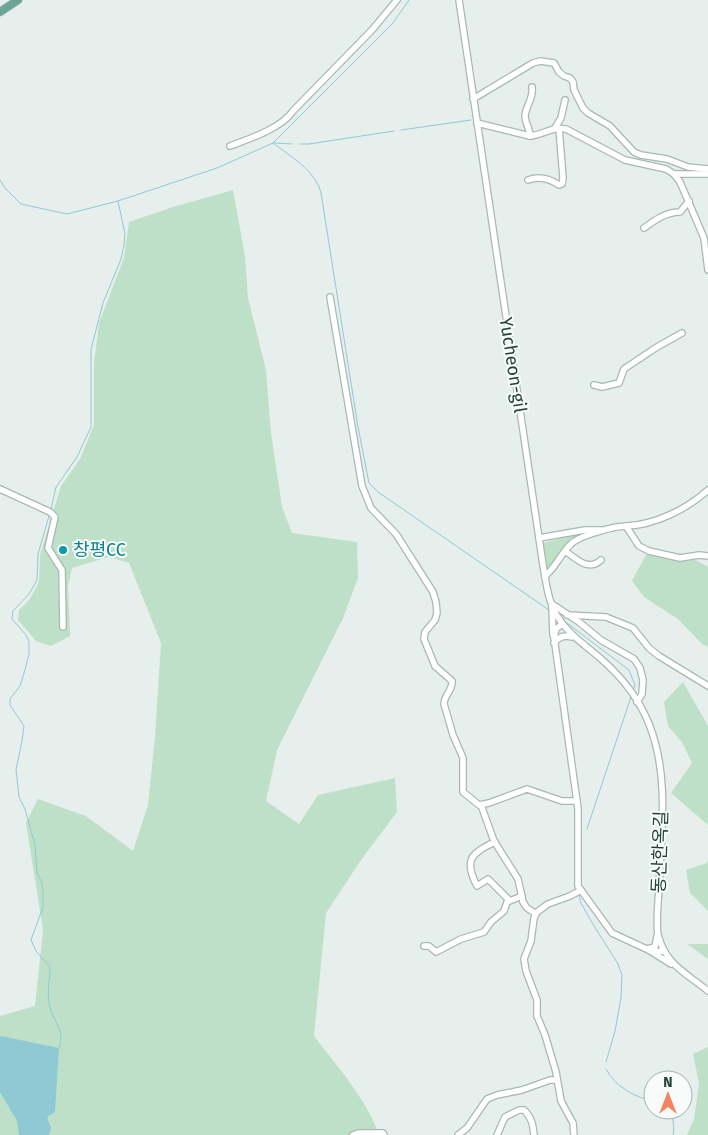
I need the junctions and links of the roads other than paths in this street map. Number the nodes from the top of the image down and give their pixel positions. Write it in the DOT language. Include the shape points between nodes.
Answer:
graph roads {
  1 [pos="18,0"];
  2 [pos="397,0"];
  3 [pos="458,0"];
  4 [pos="0,12"];
  5 [pos="532,87"];
  6 [pos="473,99"];
  7 [pos="566,100"];
  8 [pos="477,123"];
  9 [pos="557,128"];
  10 [pos="530,136"];
  11 [pos="230,146"];
  12 [pos="708,169"];
  13 [pos="674,174"];
  14 [pos="708,174"];
  15 [pos="528,180"];
  16 [pos="689,201"];
  17 [pos="644,228"];
  18 [pos="708,270"];
  19 [pos="330,297"];
  20 [pos="682,333"];
  21 [pos="594,385"];
  22 [pos="0,489"];
  23 [pos="708,490"];
  24 [pos="626,526"];
  25 [pos="605,530"];
  26 [pos="539,538"];
  27 [pos="565,551"];
  28 [pos="708,556"];
  29 [pos="601,560"];
  30 [pos="545,576"];
  31 [pos="552,603"];
  32 [pos="567,615"];
  33 [pos="562,624"];
  34 [pos="63,628"];
  35 [pos="576,639"];
  36 [pos="554,640"];
  37 [pos="708,686"];
  38 [pos="636,700"];
  39 [pos="577,801"];
  40 [pos="481,805"];
  41 [pos="495,842"];
  42 [pos="581,890"];
  43 [pos="522,896"];
  44 [pos="509,900"];
  45 [pos="536,914"];
  46 [pos="658,929"];
  47 [pos="424,946"];
  48 [pos="647,949"];
  49 [pos="664,951"];
  50 [pos="676,967"];
  51 [pos="708,991"];
  52 [pos="557,1080"];
  53 [pos="353,1135"];
  54 [pos="384,1135"];
  55 [pos="458,1135"];
  56 [pos="497,1135"];
  57 [pos="534,1135"];
  58 [pos="574,1135"];
  1 -- 4 [label="main road"];
  2 -- 11 [label="street" via="288,119"];
  3 -- 6 [label="street, Yucheon-gil"];
  5 -- 10 [label="street" via="525,119"];
  6 -- 8 [label="street, Yucheon-gil"];
  6 -- 12 [label="street" via="533,63 554,64 573,82 582,108 610,126 634,152 688,167"];
  7 -- 9 [label="street"];
  8 -- 10 [label="street"];
  8 -- 26 [label="street, Yucheon-gil"];
  9 -- 10 [label="street"];
  9 -- 13 [label="street" via="575,133 624,159"];
  9 -- 15 [label="street" via="564,178 562,184 540,178"];
  13 -- 14 [label="street"];
  13 -- 16 [label="street"];
  16 -- 17 [label="street" via="680,212 662,216"];
  16 -- 18 [label="street" via="704,238"];
  19 -- 40 [label="street" via="362,486 371,508 399,538 435,597 436,617 424,639 435,666 452,681 444,704 463,758 462,790"];
  20 -- 21 [label="street" via="624,369 618,382 602,387"];
  22 -- 34 [label="street" via="55,517 48,548 62,570"];
  23 -- 24 [label="street" via="670,515"];
  24 -- 25 [label="street"];
  24 -- 28 [label="street" via="639,546 648,551 680,558"];
  25 -- 26 [label="street"];
  25 -- 27 [label="street" via="576,540"];
  26 -- 30 [label="street, Yucheon-gil"];
  27 -- 29 [label="street" via="591,566"];
  27 -- 30 [label="street"];
  30 -- 31 [label="street, Yucheon-gil"];
  31 -- 32 [label="street"];
  31 -- 33 [label="street, Yucheon-gil"];
  31 -- 36 [label="street"];
  32 -- 37 [label="street" via="606,617 632,628 659,656"];
  32 -- 38 [label="street" via="634,659 642,680 642,694"];
  33 -- 35 [label="street, Yucheon-gil"];
  33 -- 36 [label="street" via="556,629"];
  35 -- 36 [label="street" via="563,636"];
  35 -- 38 [label="street, Yucheon-gil" via="611,667"];
  36 -- 39 [label="street"];
  38 -- 46 [label="street, 동산한옥길" via="646,717 660,766 662,808"];
  39 -- 40 [label="street" via="562,801 527,789"];
  39 -- 42 [label="street" via="578,882"];
  40 -- 41 [label="street"];
  41 -- 43 [label="street" via="516,876"];
  41 -- 44 [label="street" via="474,854 470,871 477,886 488,879"];
  42 -- 45 [label="street" via="548,904"];
  42 -- 48 [label="street" via="614,935"];
  43 -- 44 [label="street"];
  43 -- 45 [label="street" via="525,906"];
  44 -- 47 [label="street" via="504,911 490,922 484,932 436,952"];
  45 -- 52 [label="street" via="524,963 536,997 536,1016 545,1035"];
  46 -- 48 [label="street" via="656,945"];
  46 -- 49 [label="street, 동산한옥길"];
  48 -- 49 [label="street"];
  48 -- 50 [label="street"];
  49 -- 50 [label="street, 동산한옥길"];
  50 -- 51 [label="street, 동산한옥길"];
  52 -- 55 [label="street" via="488,1099"];
  52 -- 58 [label="street" via="561,1101 573,1123"];
  53 -- 54 [label="street"];
  56 -- 57 [label="street" via="504,1116 524,1110 533,1122"];
}
